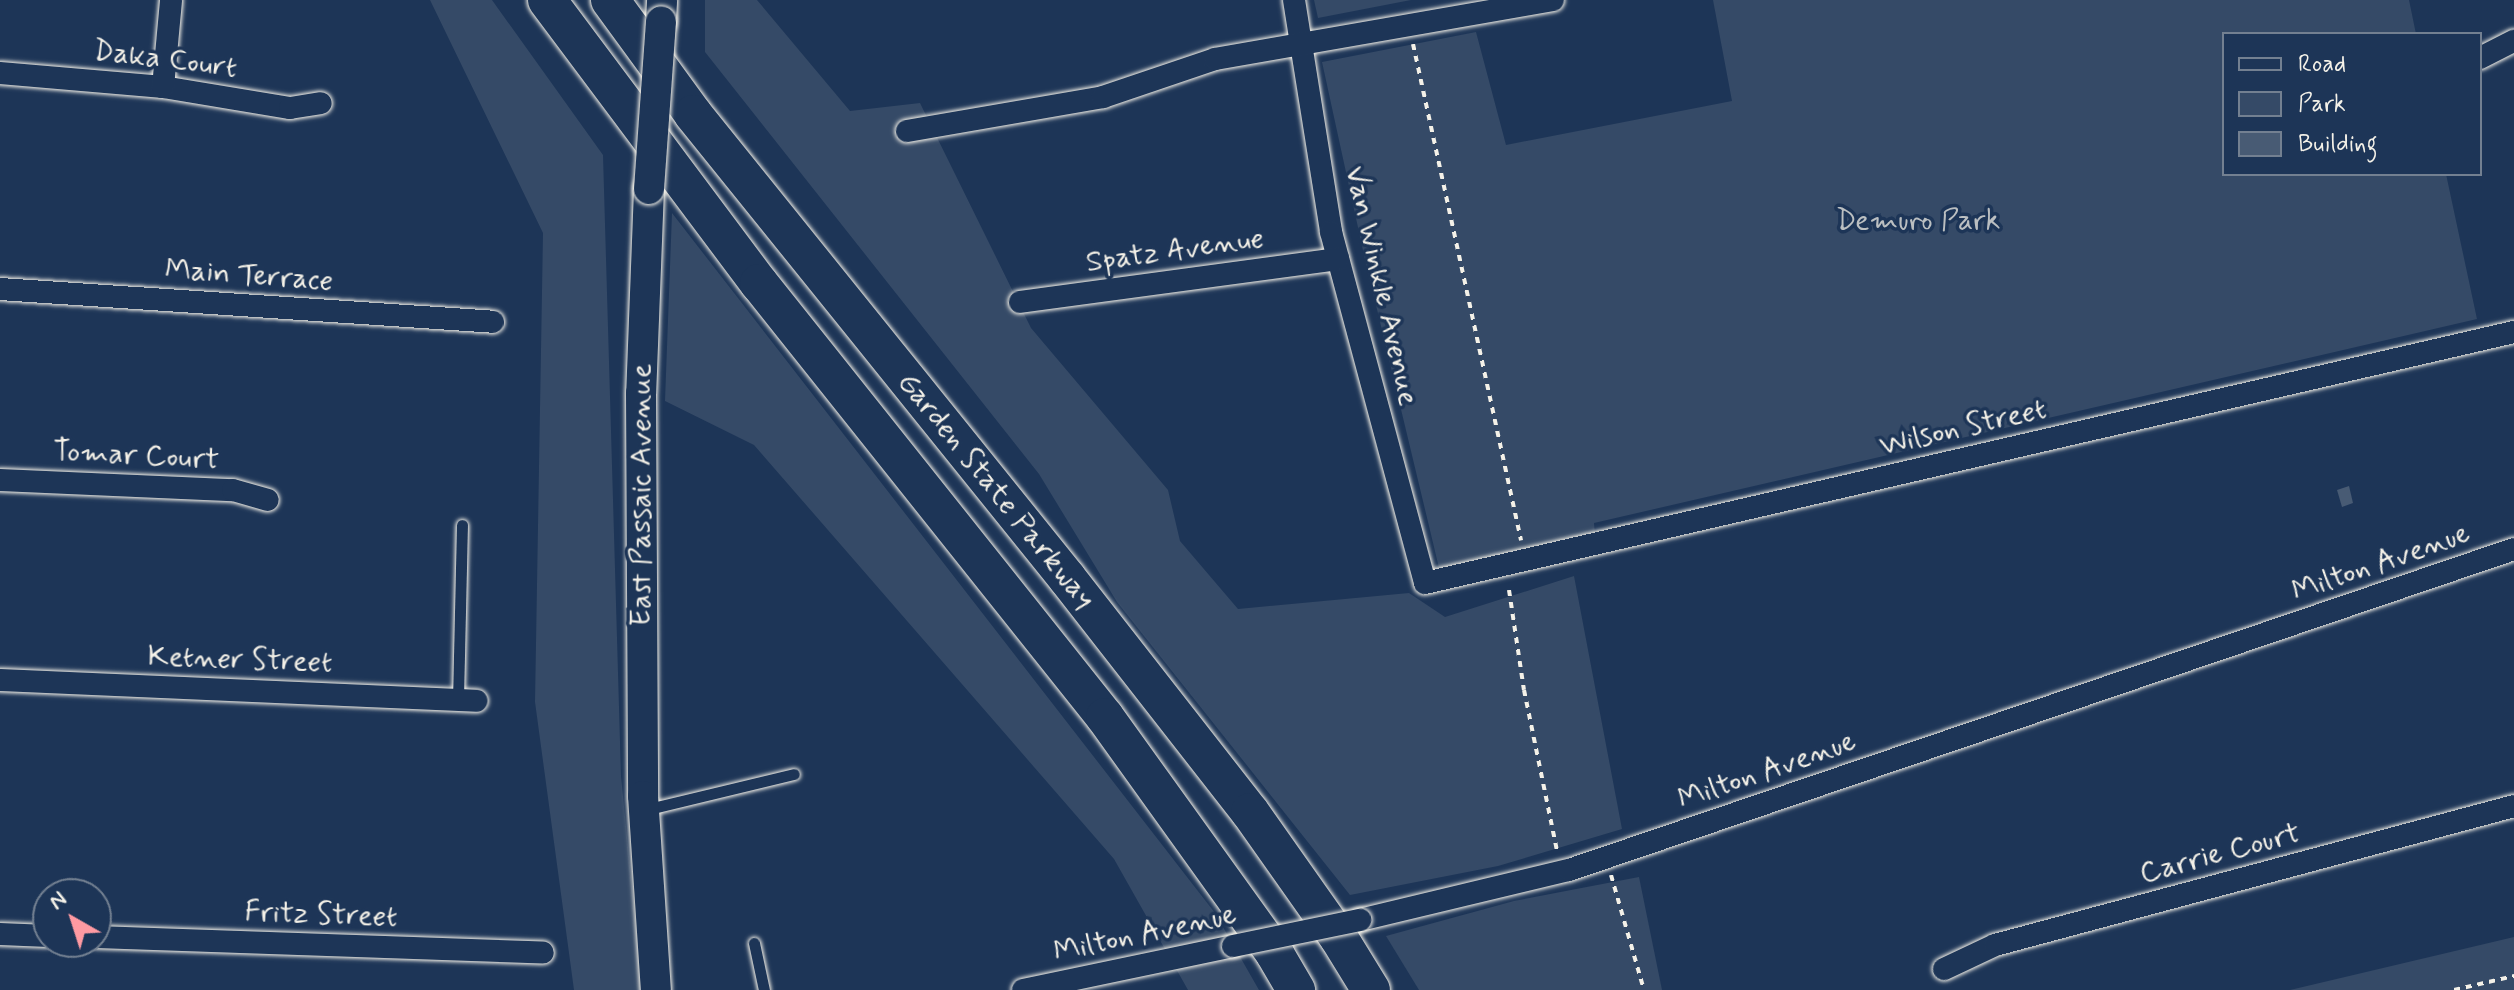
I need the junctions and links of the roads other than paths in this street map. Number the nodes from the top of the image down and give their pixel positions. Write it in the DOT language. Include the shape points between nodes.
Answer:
graph roads {
  1 [pos="171,0"];
  2 [pos="547,0"];
  3 [pos="610,0"];
  4 [pos="1294,0"];
  5 [pos="1553,0"];
  6 [pos="661,11"];
  7 [pos="2514,41"];
  8 [pos="1302,46"];
  9 [pos="2482,57"];
  10 [pos="0,73"];
  11 [pos="163,87"];
  12 [pos="321,103"];
  13 [pos="907,131"];
  14 [pos="1338,259"];
  15 [pos="0,289"];
  16 [pos="1020,302"];
  17 [pos="493,322"];
  18 [pos="2514,332"];
  19 [pos="0,480"];
  20 [pos="268,500"];
  21 [pos="462,525"];
  22 [pos="2514,549"];
  23 [pos="1425,583"];
  24 [pos="0,680"];
  25 [pos="468,700"];
  26 [pos="794,774"];
  27 [pos="2514,806"];
  28 [pos="644,810"];
  29 [pos="0,934"];
  30 [pos="32,935"];
  31 [pos="112,938"];
  32 [pos="754,943"];
  33 [pos="543,953"];
  34 [pos="1944,969"];
  35 [pos="1066,986"];
  36 [pos="656,990"];
  37 [pos="764,990"];
  38 [pos="1023,990"];
  39 [pos="1296,990"];
  40 [pos="1371,990"];
  1 -- 11 [label="street"];
  2 -- 39 [label="highway, Garden State Parkway" via="759,283 1105,717"];
  3 -- 40 [label="highway, Garden State Parkway" via="693,114 1241,800"];
  4 -- 8 [label="street, Van Winkle Avenue"];
  5 -- 8 [label="street"];
  6 -- 28 [label="main road, East Passaic Avenue, bridge" via="641,393"];
  7 -- 9 [label="street"];
  8 -- 13 [label="street" via="1215,59 1103,97"];
  8 -- 14 [label="street, Van Winkle Avenue"];
  10 -- 11 [label="street, Daka Court"];
  11 -- 12 [label="street, Daka Court" via="290,108"];
  14 -- 16 [label="street, Spatz Avenue"];
  14 -- 23 [label="street, Van Winkle Avenue"];
  15 -- 17 [label="street, Main Terrace"];
  18 -- 23 [label="street, Wilson Street"];
  19 -- 20 [label="street, Tomar Court" via="233,490"];
  21 -- 25 [label="lane"];
  22 -- 35 [label="street, Milton Avenue, bridge" via="1569,870"];
  24 -- 25 [label="street, Ketner Street"];
  26 -- 28 [label="lane"];
  27 -- 34 [label="street, Carrie Court" via="1995,945"];
  28 -- 36 [label="main road, East Passaic Avenue"];
  29 -- 30 [label="street"];
  31 -- 33 [label="street, Fritz Street"];
  32 -- 37 [label="lane"];
  35 -- 38 [label="street, Milton Avenue"];
}
